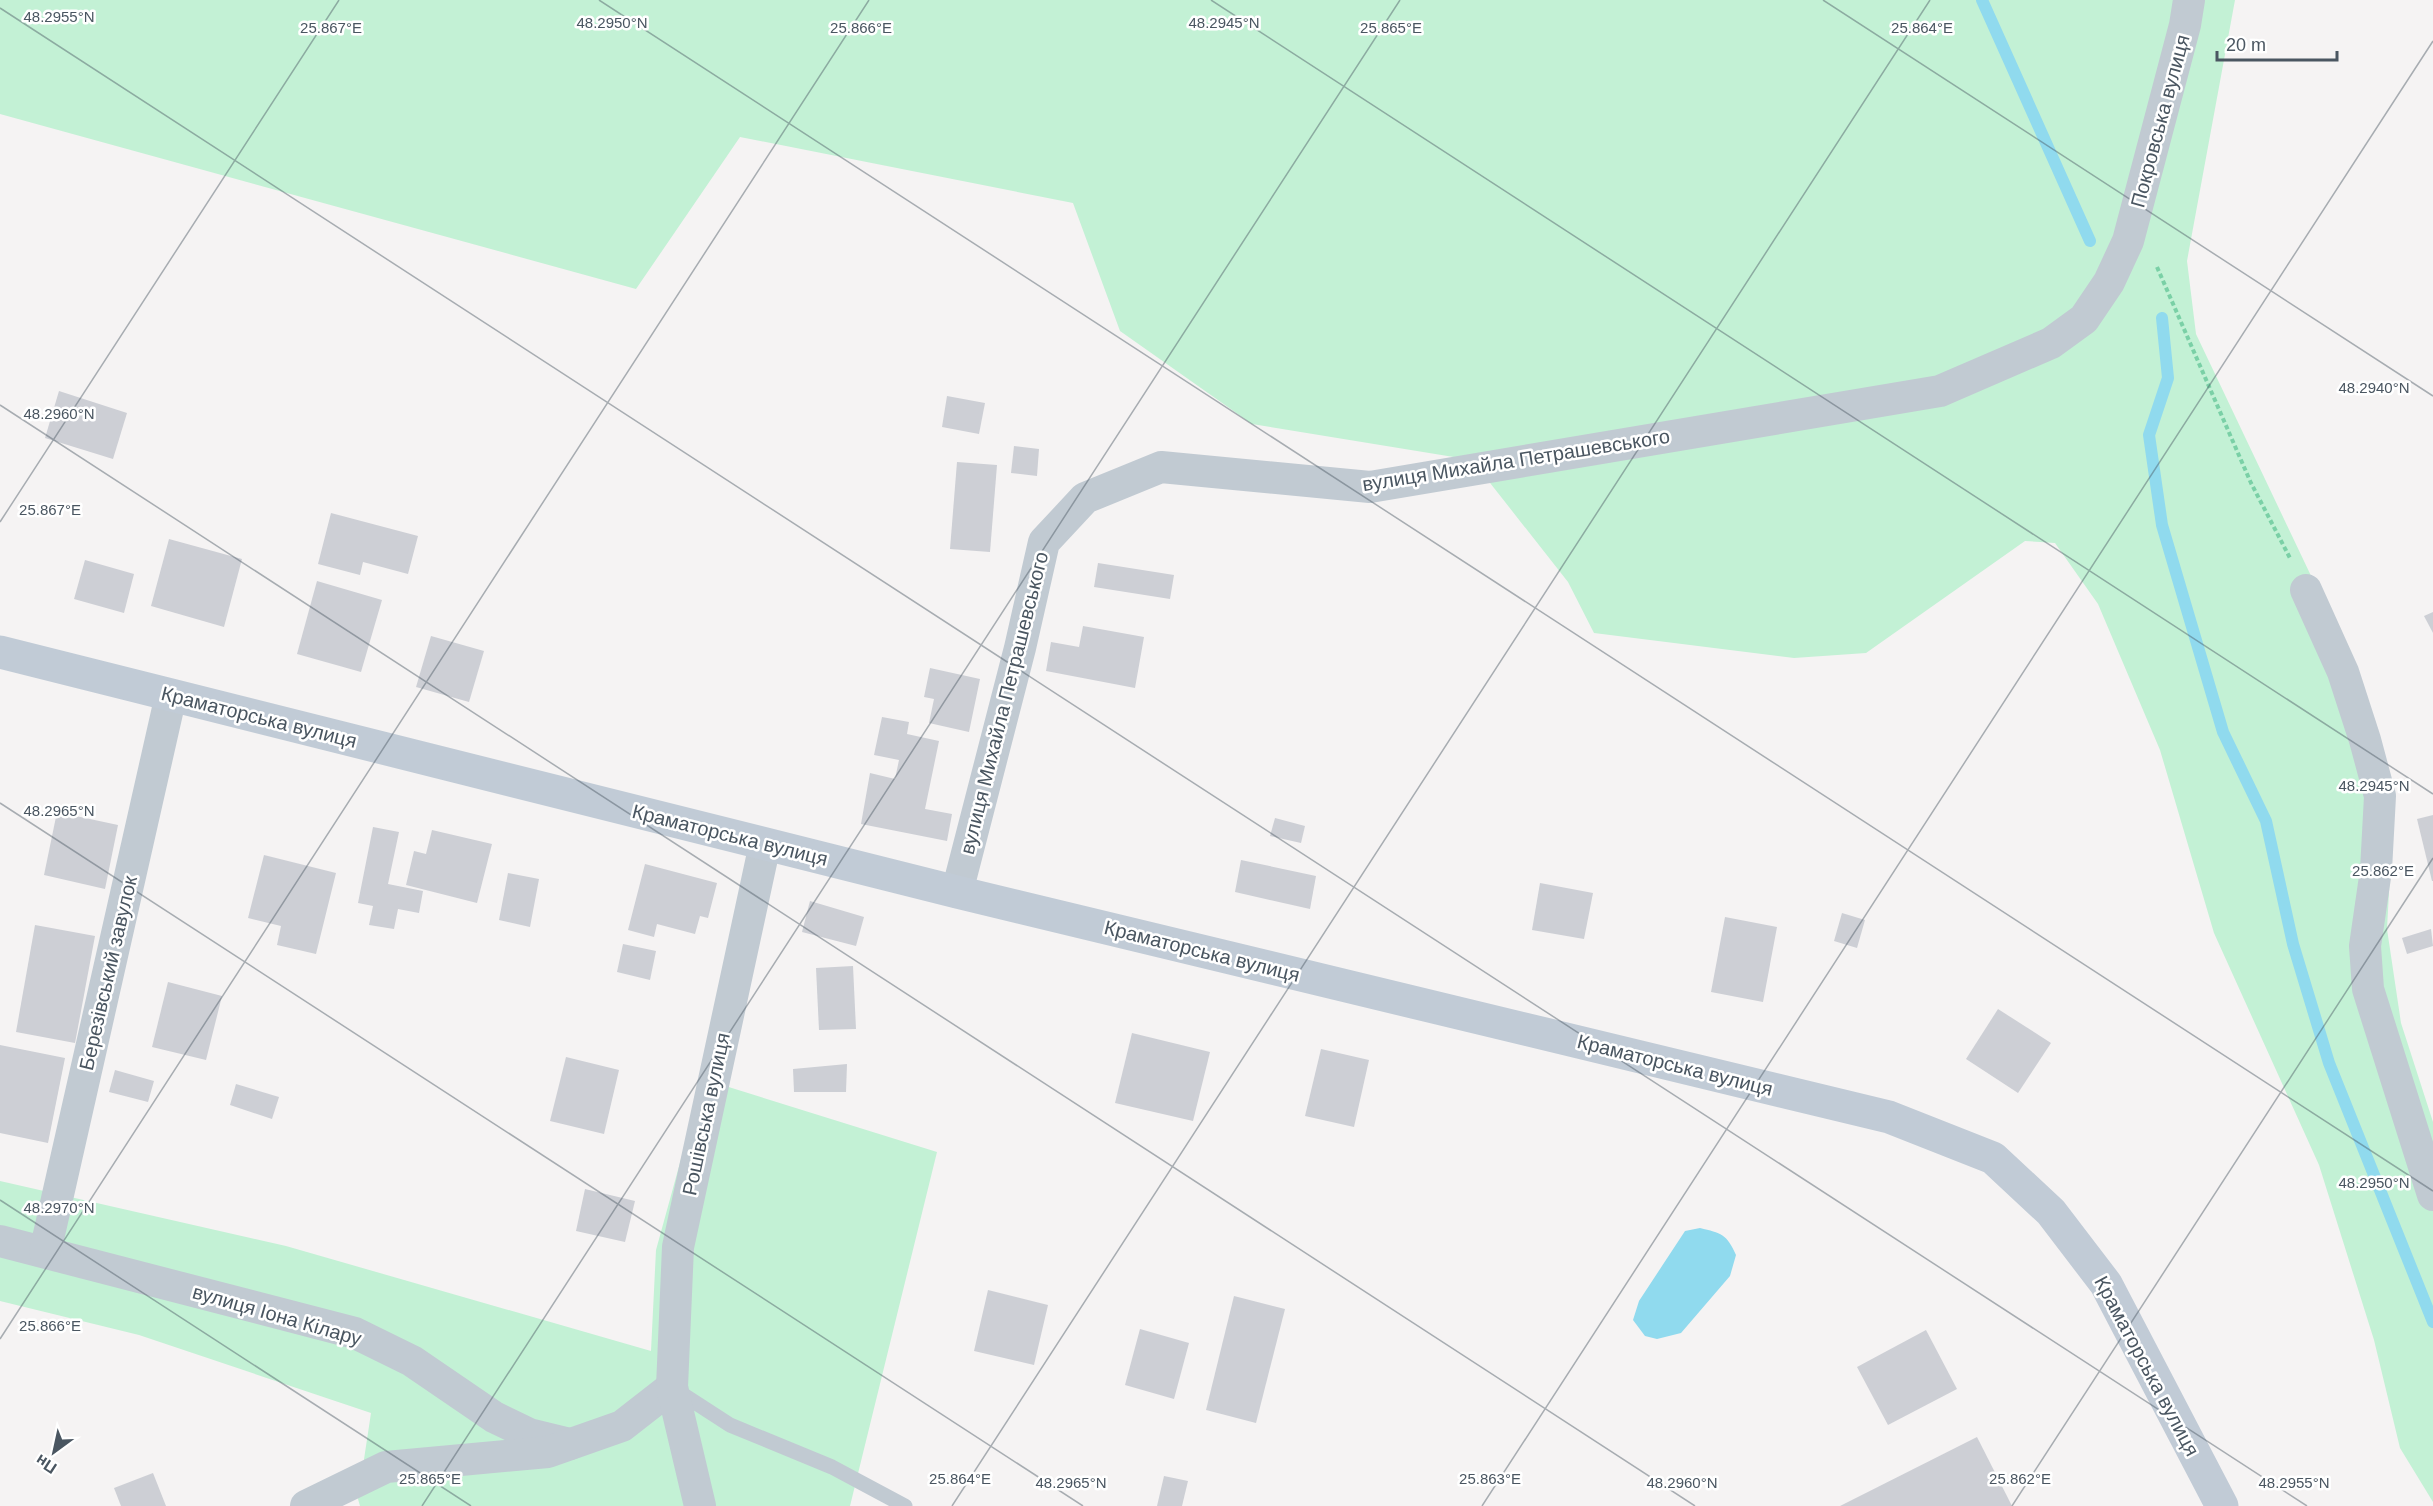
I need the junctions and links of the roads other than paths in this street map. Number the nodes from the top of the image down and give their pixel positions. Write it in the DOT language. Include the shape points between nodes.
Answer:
graph roads {
  1 [pos="2189,0"];
  2 [pos="2128,241"];
  3 [pos="2306,590"];
  4 [pos="0,652"];
  5 [pos="171,695"];
  6 [pos="765,844"];
  7 [pos="957,892"];
  8 [pos="2433,1195"];
  9 [pos="0,1241"];
  10 [pos="45,1252"];
  11 [pos="672,1388"];
  12 [pos="570,1444"];
  13 [pos="306,1506"];
  14 [pos="700,1506"];
  15 [pos="905,1506"];
  16 [pos="2222,1506"];
  1 -- 2 [label="street, Покровська вулиця"];
  2 -- 7 [label="street, вулиця Михайла Петрашевського" via="2109,282 2084,319 2051,343 1940,391 1370,487 1161,467 1085,498 1044,542"];
  3 -- 8 [label="street" via="2343,672 2380,796 2376,870 2365,946 2368,989"];
  4 -- 5 [label="street, Краматорська вулиця"];
  5 -- 6 [label="street, Краматорська вулиця"];
  5 -- 10 [label="street, Березівський завулок"];
  6 -- 7 [label="street, Краматорська вулиця"];
  6 -- 11 [label="street, Рошівська вулиця" via="678,1246"];
  7 -- 16 [label="street, Краматорська вулиця" via="1889,1117 1993,1158 2051,1212 2106,1284"];
  9 -- 10 [label="street, вулиця Іона Кілару"];
  10 -- 12 [label="street, вулиця Іона Кілару" via="355,1333 412,1361 494,1417 529,1434"];
  11 -- 12 [label="street" via="622,1426"];
  11 -- 14 [label="street, Рошівська вулиця"];
  11 -- 15 [label="lane" via="730,1425 832,1467"];
  12 -- 13 [label="street" via="548,1452 386,1467"];
}
